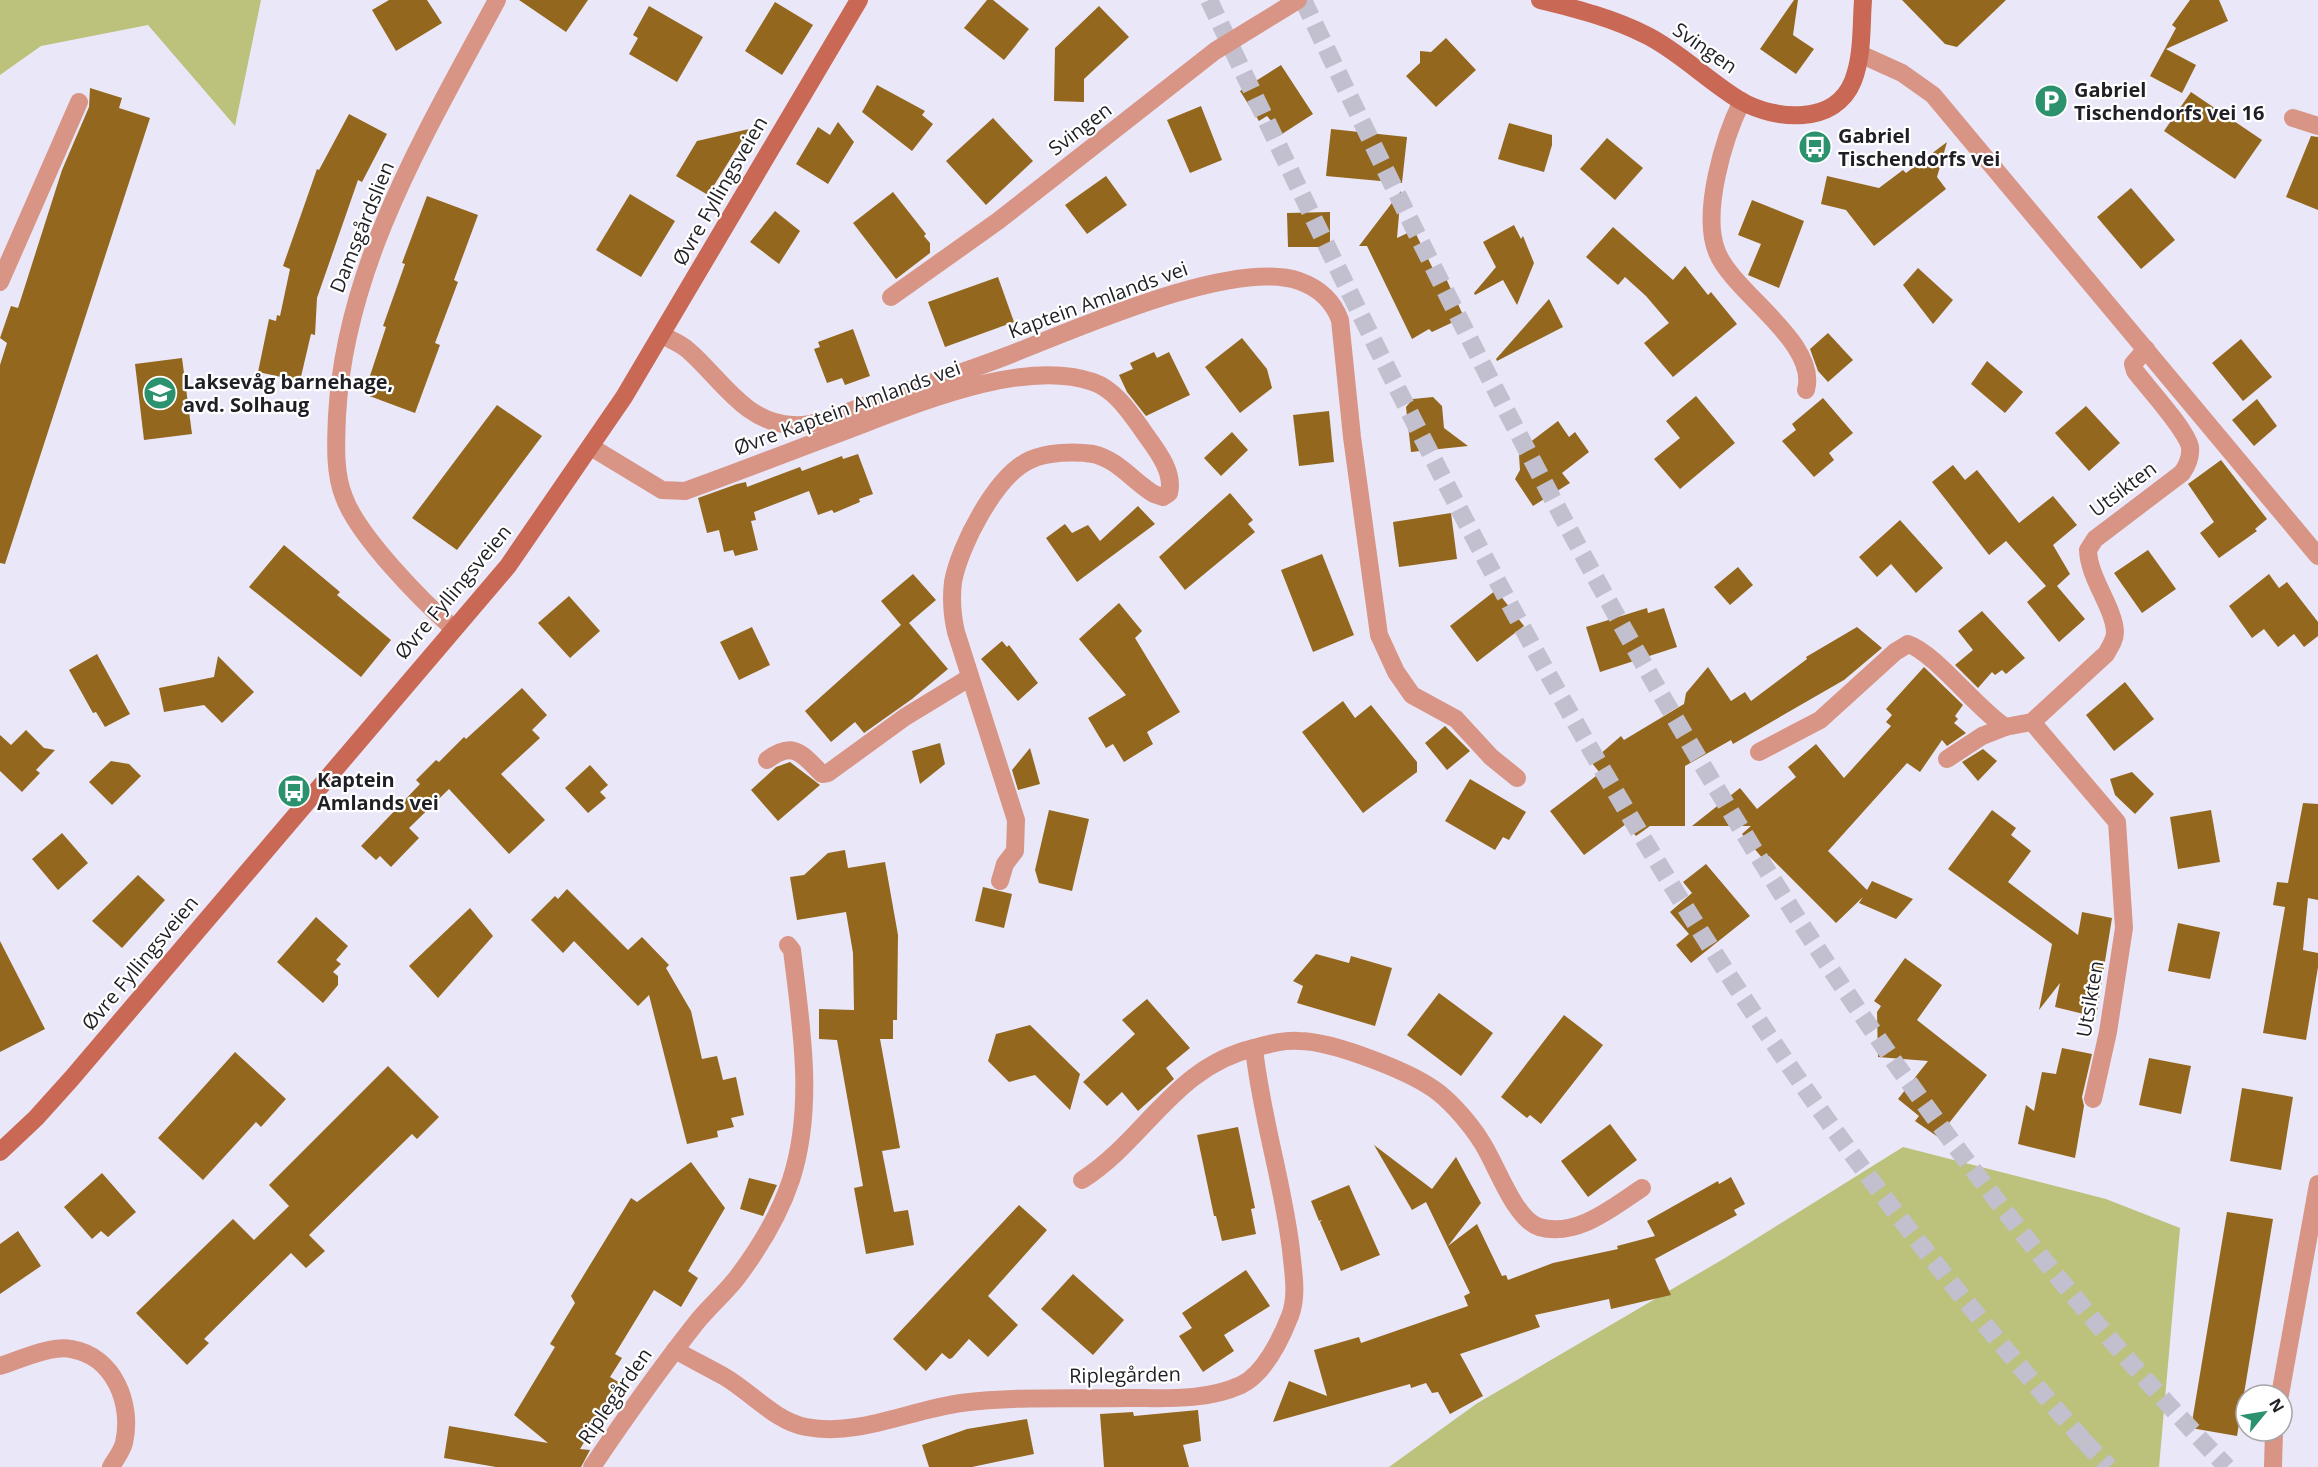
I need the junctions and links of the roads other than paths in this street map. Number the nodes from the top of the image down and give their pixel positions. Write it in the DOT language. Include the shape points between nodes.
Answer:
graph roads {
  1 [pos="497,0"];
  2 [pos="859,0"];
  3 [pos="1298,0"];
  4 [pos="1540,0"];
  5 [pos="1863,0"];
  6 [pos="1860,54"];
  7 [pos="1742,101"];
  8 [pos="79,102"];
  9 [pos="2293,118"];
  10 [pos="2318,126"];
  11 [pos="0,282"];
  12 [pos="891,297"];
  13 [pos="662,335"];
  14 [pos="2146,350"];
  15 [pos="1806,390"];
  16 [pos="591,447"];
  17 [pos="2318,556"];
  18 [pos="454,629"];
  19 [pos="969,678"];
  20 [pos="2032,722"];
  21 [pos="2005,727"];
  22 [pos="1759,752"];
  23 [pos="1947,759"];
  24 [pos="768,760"];
  25 [pos="1517,778"];
  26 [pos="1000,881"];
  27 [pos="788,945"];
  28 [pos="1254,1048"];
  29 [pos="2093,1099"];
  30 [pos="0,1152"];
  31 [pos="1082,1180"];
  32 [pos="2318,1184"];
  33 [pos="1642,1188"];
  34 [pos="675,1350"];
  35 [pos="0,1366"];
  36 [pos="2282,1383"];
  37 [pos="2274,1443"];
  38 [pos="111,1467"];
  39 [pos="592,1467"];
  40 [pos="2273,1467"];
  1 -- 18 [label="street, Damsgårdslien" via="382,226 359,284 339,377 336,432 344,498 384,557"];
  2 -- 13 [label="main road, Øvre Fyllingsveien"];
  3 -- 12 [label="street, Svingen" via="1215,51 998,221"];
  4 -- 7 [label="main road, Svingen" via="1596,14 1648,36"];
  5 -- 6 [label="main road, Svingen"];
  6 -- 7 [label="main road, Svingen" via="1852,83 1837,101 1816,113 1794,117 1771,114"];
  6 -- 14 [label="street" via="1902,73 1933,95"];
  7 -- 15 [label="street" via="1718,164 1714,245 1727,269 1795,347 1807,371"];
  8 -- 11 [label="street"];
  9 -- 10 [label="street"];
  13 -- 16 [label="main road, Øvre Fyllingsveien"];
  13 -- 25 [label="street, Kaptein Amlands vei" via="687,349 734,399 766,420 796,426 830,418 1144,303 1198,287 1270,278 1299,281 1313,288 1335,306 1340,320 1379,634 1387,654 1412,695 1456,719"];
  14 -- 17 [label="street"];
  14 -- 20 [label="street, Utsikten" via="2133,364 2135,371 2180,428 2190,447 2188,465 2095,539 2088,550 2111,617 2113,643"];
  16 -- 18 [label="main road, Øvre Fyllingsveien" via="508,566"];
  16 -- 19 [label="street, Øvre Kaptein Amlands vei" via="662,490 685,491 890,414 978,386 1047,375 1073,376 1107,389 1120,400 1156,451 1169,477 1169,493 1163,497 1154,494 1106,458 1092,454 1044,455 1017,468 981,515 962,549 953,581 951,610"];
  18 -- 30 [label="main road, Øvre Fyllingsveien" via="72,1078"];
  19 -- 24 [label="street" via="905,717 828,773 822,774 793,749 787,748"];
  19 -- 26 [label="street, Øvre Kaptein Amlands vei" via="1016,820 1016,851 1005,864"];
  20 -- 21 [label="street"];
  20 -- 29 [label="street, Utsikten" via="2117,822 2124,928"];
  21 -- 22 [label="street" via="1924,653 1908,644 1820,720"];
  21 -- 23 [label="street" via="1982,736"];
  27 -- 34 [label="street, Riplegården" via="792,950 805,1053 799,1146 790,1181 771,1226 751,1257"];
  28 -- 31 [label="street" via="1207,1067 1159,1106 1104,1166"];
  28 -- 33 [label="street" via="1280,1041 1326,1045 1424,1083 1440,1094 1481,1140 1521,1214 1536,1226 1571,1228 1604,1213"];
  28 -- 34 [label="street, Riplegården" via="1286,1210 1295,1284 1291,1314 1280,1338 1253,1378 1240,1385 1185,1398 961,1403 868,1425 826,1430 785,1420 726,1378"];
  32 -- 36 [label="street"];
  34 -- 39 [label="street, Riplegården"];
  35 -- 38 [label="street" via="34,1354 69,1348 102,1363 116,1382 127,1420 123,1445"];
  37 -- 40 [label="street"];
}
